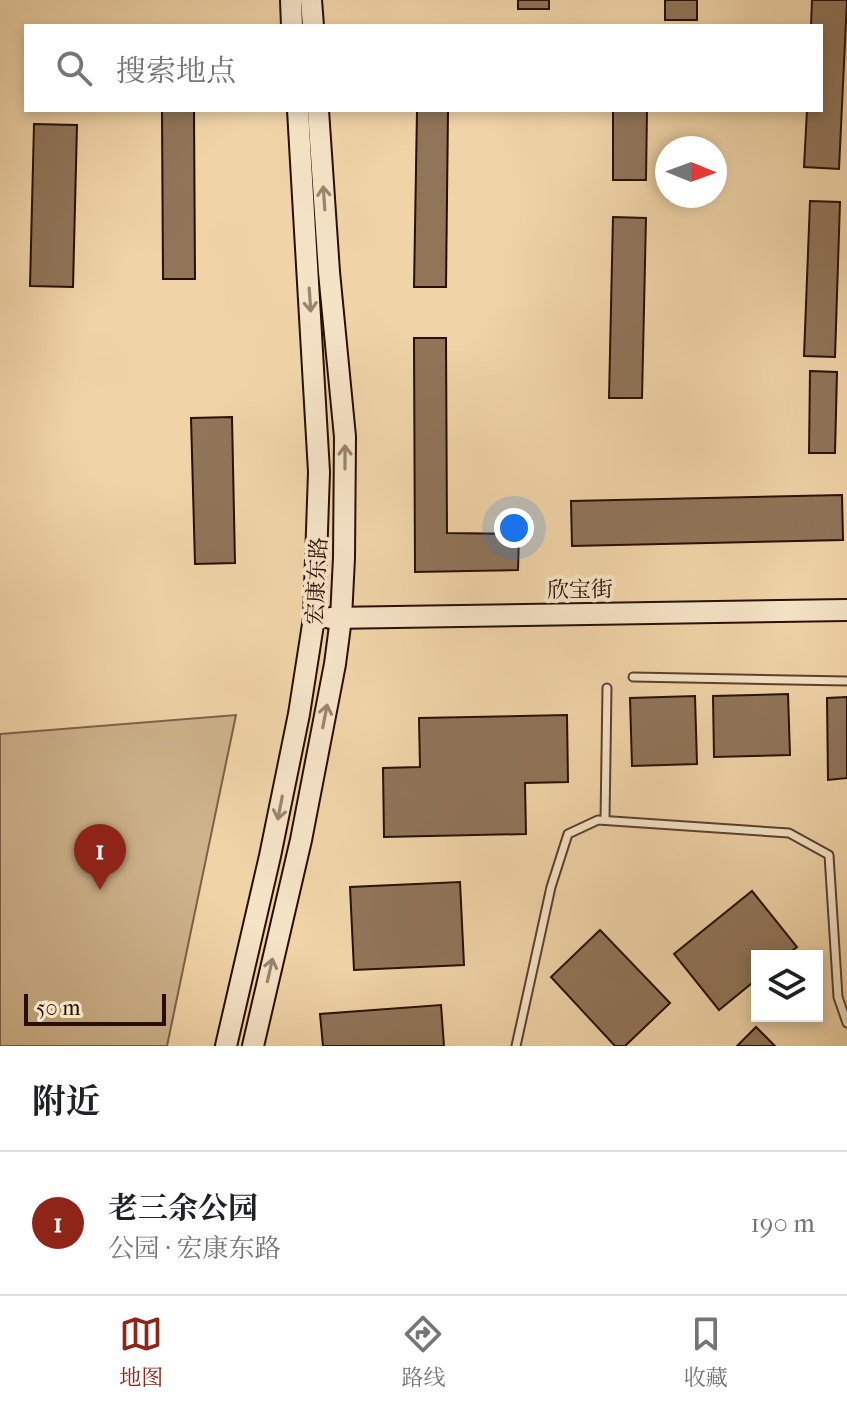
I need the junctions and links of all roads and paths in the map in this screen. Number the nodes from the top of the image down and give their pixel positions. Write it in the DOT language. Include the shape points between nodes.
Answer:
graph roads {
  1 [pos="291,0"];
  2 [pos="311,0"];
  3 [pos="292,24"];
  4 [pos="313,24"];
  5 [pos="298,112"];
  6 [pos="318,112"];
  7 [pos="847,610"];
  8 [pos="314,618"];
  9 [pos="341,618"];
  10 [pos="633,677"];
  11 [pos="847,681"];
  12 [pos="607,688"];
  13 [pos="605,820"];
  14 [pos="847,1023"];
  15 [pos="226,1046"];
  16 [pos="253,1046"];
  17 [pos="516,1046"];
  1 -- 3 [label="main road"];
  2 -- 4 [label="main road"];
  5 -- 8 [label="main road, 宏康东路, one-way" via="319,472"];
  9 -- 6 [label="main road, 宏康东路, one-way" via="345,437"];
  7 -- 9 [label="main road, 欣宝街"];
  8 -- 9 [label="main road, 欣宝街"];
  8 -- 15 [label="main road, 宏康东路, one-way" via="270,856"];
  16 -- 9 [label="main road, 宏康东路, one-way" via="301,840"];
  10 -- 11 [label="lane"];
  12 -- 13 [label="lane"];
  13 -- 14 [label="lane" via="789,833 829,855 838,997"];
  13 -- 17 [label="lane" via="568,834"];
}
